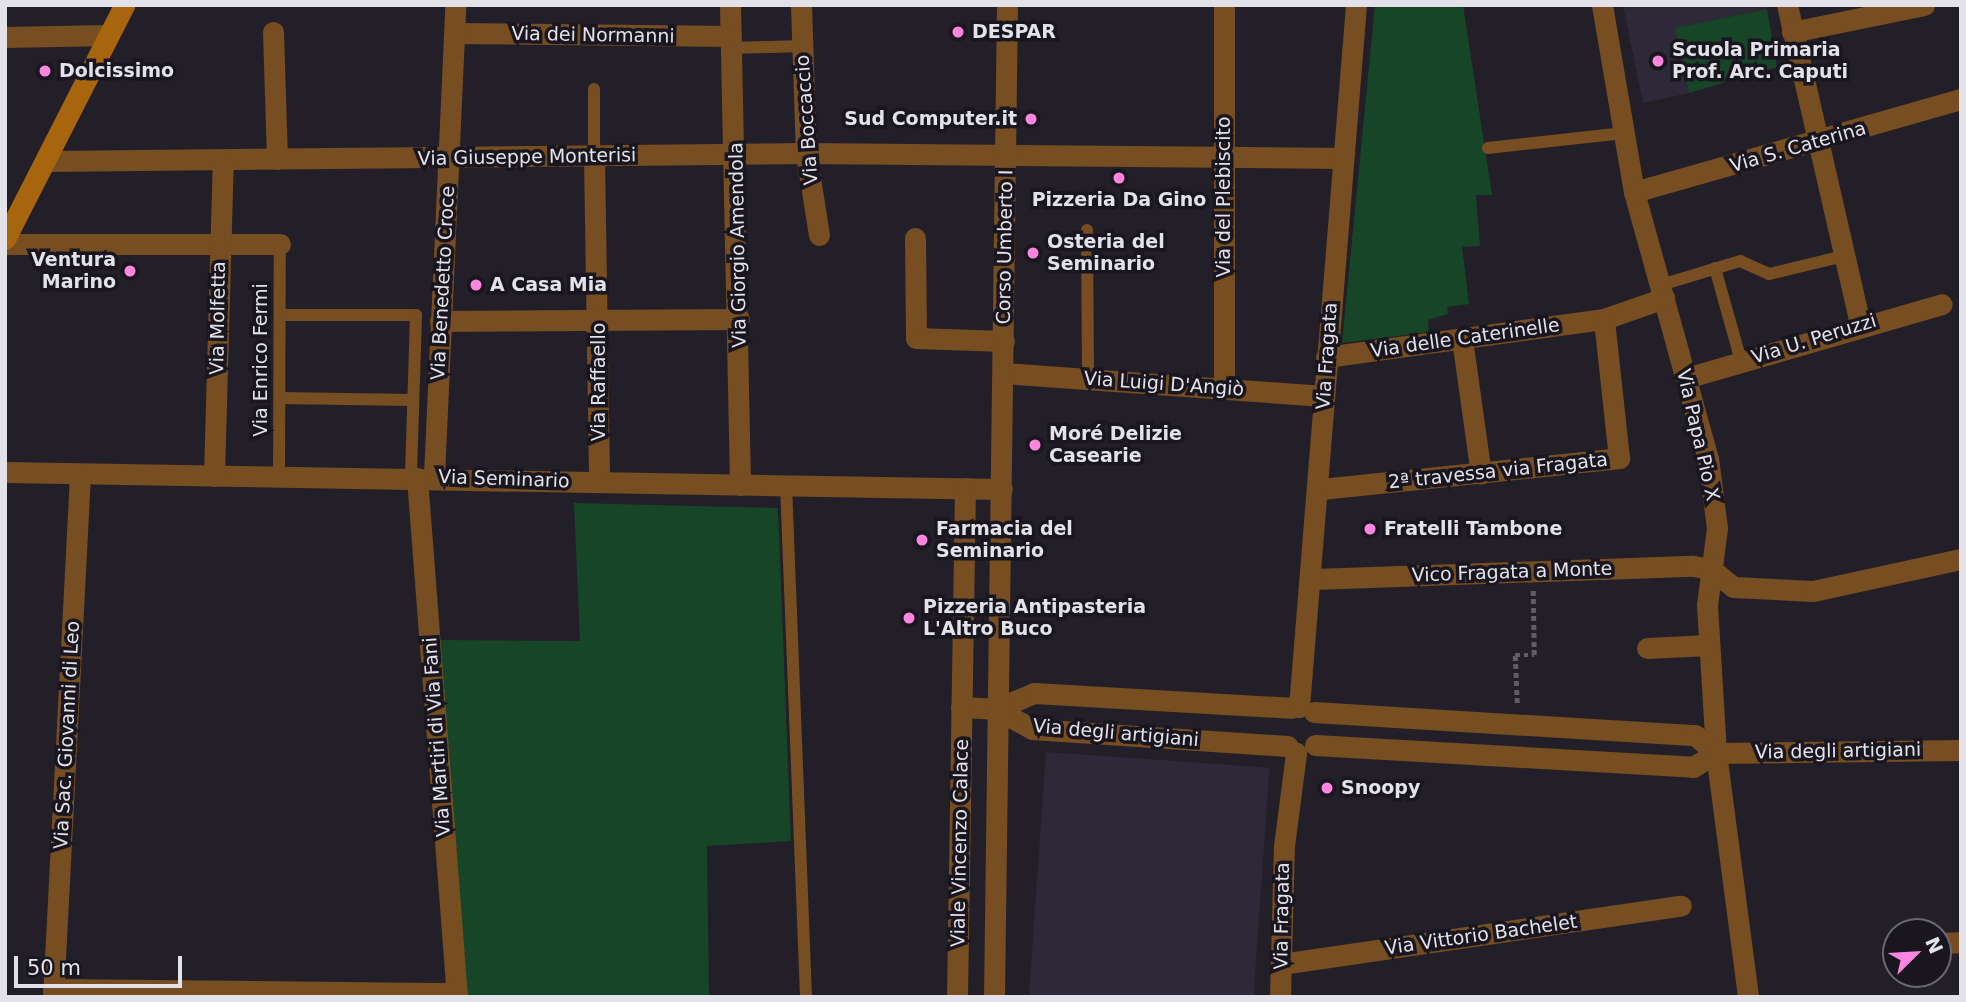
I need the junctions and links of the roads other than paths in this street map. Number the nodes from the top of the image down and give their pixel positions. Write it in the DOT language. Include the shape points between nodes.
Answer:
graph roads {
  1 [pos="124,5"];
  2 [pos="456,5"];
  3 [pos="730,5"];
  4 [pos="801,5"];
  5 [pos="1007,5"];
  6 [pos="1224,5"];
  7 [pos="1356,5"];
  8 [pos="1602,5"];
  9 [pos="1787,5"];
  10 [pos="1924,5"];
  11 [pos="273,32"];
  12 [pos="1792,32"];
  13 [pos="455,33"];
  14 [pos="109,35"];
  15 [pos="5,37"];
  16 [pos="731,42"];
  17 [pos="802,46"];
  18 [pos="594,89"];
  19 [pos="1961,100"];
  20 [pos="1624,133"];
  21 [pos="1814,144"];
  22 [pos="1488,148"];
  23 [pos="737,153"];
  24 [pos="806,153"];
  25 [pos="1006,155"];
  26 [pos="594,156"];
  27 [pos="1223,157"];
  28 [pos="450,158"];
  29 [pos="1342,158"];
  30 [pos="277,159"];
  31 [pos="223,160"];
  32 [pos="48,161"];
  33 [pos="1634,192"];
  34 [pos="1087,230"];
  35 [pos="819,235"];
  36 [pos="915,238"];
  37 [pos="5,241"];
  38 [pos="220,242"];
  39 [pos="281,244"];
  40 [pos="1840,257"];
  41 [pos="1715,268"];
  42 [pos="1662,291"];
  43 [pos="1942,304"];
  44 [pos="281,315"];
  45 [pos="739,319"];
  46 [pos="1604,319"];
  47 [pos="599,320"];
  48 [pos="440,321"];
  49 [pos="1860,324"];
  50 [pos="1462,339"];
  51 [pos="1004,341"];
  52 [pos="1326,357"];
  53 [pos="1741,361"];
  54 [pos="1003,373"];
  55 [pos="1686,378"];
  56 [pos="1088,379"];
  57 [pos="1224,389"];
  58 [pos="1324,396"];
  59 [pos="280,398"];
  60 [pos="413,400"];
  61 [pos="5,472"];
  62 [pos="80,474"];
  63 [pos="1481,474"];
  64 [pos="214,475"];
  65 [pos="279,477"];
  66 [pos="421,477"];
  67 [pos="599,482"];
  68 [pos="740,485"];
  69 [pos="786,485"];
  70 [pos="965,488"];
  71 [pos="1002,489"];
  72 [pos="1321,489"];
  73 [pos="1961,559"];
  74 [pos="1711,569"];
  75 [pos="1314,579"];
  76 [pos="1709,645"];
  77 [pos="1647,648"];
  78 [pos="961,707"];
  79 [pos="996,709"];
  80 [pos="1302,709"];
  81 [pos="1506,723"];
  82 [pos="1299,748"];
  83 [pos="1961,750"];
  84 [pos="1716,752"];
  85 [pos="1494,754"];
  86 [pos="1681,906"];
  87 [pos="1281,964"];
  88 [pos="958,988"];
  89 [pos="994,988"];
  90 [pos="53,993"];
  91 [pos="457,995"];
  92 [pos="806,997"];
  93 [pos="1280,997"];
  94 [pos="1748,997"];
  1 -- 14 [label="street"];
  2 -- 13 [label="street, Via Benedetto Croce"];
  3 -- 16 [label="street, Via Giorgio Amendola"];
  4 -- 17 [label="street, Via Boccaccio"];
  5 -- 25 [label="street, Corso Umberto I"];
  6 -- 27 [label="street, Via del Plebiscito"];
  7 -- 29 [label="street, Via Fragata"];
  8 -- 20 [label="street, Via Papa Pio X"];
  9 -- 12 [label="street"];
  10 -- 12 [label="street"];
  11 -- 30 [label="street"];
  12 -- 21 [label="street"];
  13 -- 16 [label="street, Via dei Normanni"];
  13 -- 28 [label="street, Via Benedetto Croce"];
  14 -- 15 [label="street"];
  14 -- 32 [label="street"];
  16 -- 17 [label="lane"];
  16 -- 23 [label="street, Via Giorgio Amendola"];
  17 -- 24 [label="street, Via Boccaccio"];
  18 -- 26 [label="lane"];
  19 -- 21 [label="street, Via S. Caterina"];
  20 -- 22 [label="lane"];
  20 -- 33 [label="street, Via Papa Pio X"];
  21 -- 33 [label="street, Via S. Caterina"];
  21 -- 40 [label="street"];
  23 -- 24 [label="street, Via Giuseppe Monterisi"];
  23 -- 26 [label="street, Via Giuseppe Monterisi"];
  23 -- 45 [label="street, Via Giorgio Amendola"];
  24 -- 25 [label="street, Via Giuseppe Monterisi"];
  24 -- 35 [label="street, Via Boccaccio"];
  25 -- 27 [label="street, Via Giuseppe Monterisi"];
  25 -- 51 [label="street, Corso Umberto I"];
  26 -- 28 [label="street, Via Giuseppe Monterisi"];
  26 -- 47 [label="street, Via Raffaello"];
  27 -- 29 [label="street, Via Giuseppe Monterisi"];
  27 -- 57 [label="street, Via del Plebiscito"];
  28 -- 30 [label="street, Via Giuseppe Monterisi"];
  28 -- 48 [label="street, Via Benedetto Croce"];
  29 -- 52 [label="street, Via Fragata"];
  30 -- 31 [label="street, Via Giuseppe Monterisi"];
  31 -- 32 [label="street, Via Giuseppe Monterisi"];
  31 -- 38 [label="street, Via Molfetta"];
  32 -- 37 [label="street"];
  33 -- 42 [label="street, Via Papa Pio X"];
  34 -- 56 [label="lane"];
  36 -- 51 [label="street" via="916,338"];
  37 -- 38 [label="street"];
  38 -- 39 [label="street"];
  38 -- 64 [label="street, Via Molfetta"];
  39 -- 44 [label="lane, Via Enrico Fermi"];
  40 -- 41 [label="lane" via="1769,274 1740,261"];
  40 -- 49 [label="street"];
  41 -- 42 [label="lane"];
  41 -- 53 [label="lane"];
  42 -- 46 [label="street, Via delle Caterinelle"];
  42 -- 55 [label="street, Via Papa Pio X"];
  43 -- 49 [label="street, Via U. Peruzzi"];
  44 -- 59 [label="lane, Via Enrico Fermi"];
  44 -- 60 [label="lane" via="416,315"];
  45 -- 47 [label="street"];
  45 -- 68 [label="street, Via Giorgio Amendola"];
  46 -- 50 [label="street, Via delle Caterinelle"];
  46 -- 63 [label="street, 2ª travessa via Fragata" via="1619,458"];
  47 -- 48 [label="street"];
  47 -- 67 [label="street, Via Raffaello"];
  48 -- 66 [label="street, Via Benedetto Croce"];
  49 -- 53 [label="street, Via U. Peruzzi"];
  50 -- 52 [label="street, Via delle Caterinelle"];
  50 -- 63 [label="street"];
  51 -- 54 [label="street, Corso Umberto I"];
  52 -- 58 [label="street, Via Fragata"];
  53 -- 55 [label="street, Via U. Peruzzi"];
  54 -- 56 [label="street, Via Luigi D'Angiò"];
  54 -- 71 [label="street, Corso Umberto I"];
  55 -- 74 [label="street, Via Papa Pio X" via="1717,528"];
  56 -- 57 [label="street, Via Luigi D'Angiò"];
  57 -- 58 [label="street, Via Luigi D'Angiò"];
  58 -- 72 [label="street, Via Fragata"];
  59 -- 60 [label="lane"];
  59 -- 65 [label="lane, Via Enrico Fermi"];
  60 -- 66 [label="lane"];
  61 -- 62 [label="street, Via Seminario"];
  62 -- 64 [label="street, Via Seminario"];
  62 -- 90 [label="street, Via Sac. Giovanni di Leo"];
  63 -- 72 [label="street, 2ª travessa via Fragata"];
  64 -- 65 [label="street, Via Seminario"];
  65 -- 66 [label="street, Via Seminario"];
  66 -- 67 [label="street, Via Seminario"];
  66 -- 91 [label="street, Via Martiri di Via Fani"];
  67 -- 68 [label="street, Via Seminario"];
  68 -- 69 [label="street, Via Seminario"];
  69 -- 70 [label="street, Via Seminario"];
  69 -- 92 [label="lane"];
  70 -- 71 [label="street, Via Seminario"];
  70 -- 78 [label="street, Viale Vincenzo Calace"];
  71 -- 79 [label="street, Viale Vincenzo Calace"];
  72 -- 75 [label="street, Via Fragata"];
  73 -- 74 [label="street" via="1813,591 1733,587"];
  74 -- 75 [label="street, Vico Fragata a Monte"];
  74 -- 76 [label="street, Via Papa Pio X"];
  75 -- 80 [label="street, Via Fragata"];
  76 -- 77 [label="street"];
  76 -- 84 [label="street, Via Papa Pio X"];
  78 -- 79 [label="street"];
  78 -- 88 [label="street, Viale Vincenzo Calace"];
  79 -- 80 [label="street, Via degli artigiani" via="1034,693"];
  79 -- 82 [label="street, Via degli artigiani" via="1032,729"];
  79 -- 89 [label="street, Viale Vincenzo Calace"];
  80 -- 81 [label="street, Via degli artigiani"];
  80 -- 82 [label="street"];
  80 -- 82 [label="street" via="1285,722"];
  81 -- 84 [label="street, Via degli artigiani" via="1695,735"];
  81 -- 85 [label="street"];
  82 -- 85 [label="street, Via degli artigiani"];
  82 -- 87 [label="street, Via Fragata" via="1284,846"];
  83 -- 84 [label="street, Via degli artigiani"];
  84 -- 85 [label="street, Via degli artigiani" via="1693,767"];
  84 -- 94 [label="street, Via Papa Pio X"];
  86 -- 87 [label="street, Via Vittorio Bachelet"];
  87 -- 93 [label="street, Via Fragata"];
  88 -- 89 [label="street, Viale Vincenzo Calace"];
  90 -- 91 [label="street"];
}
